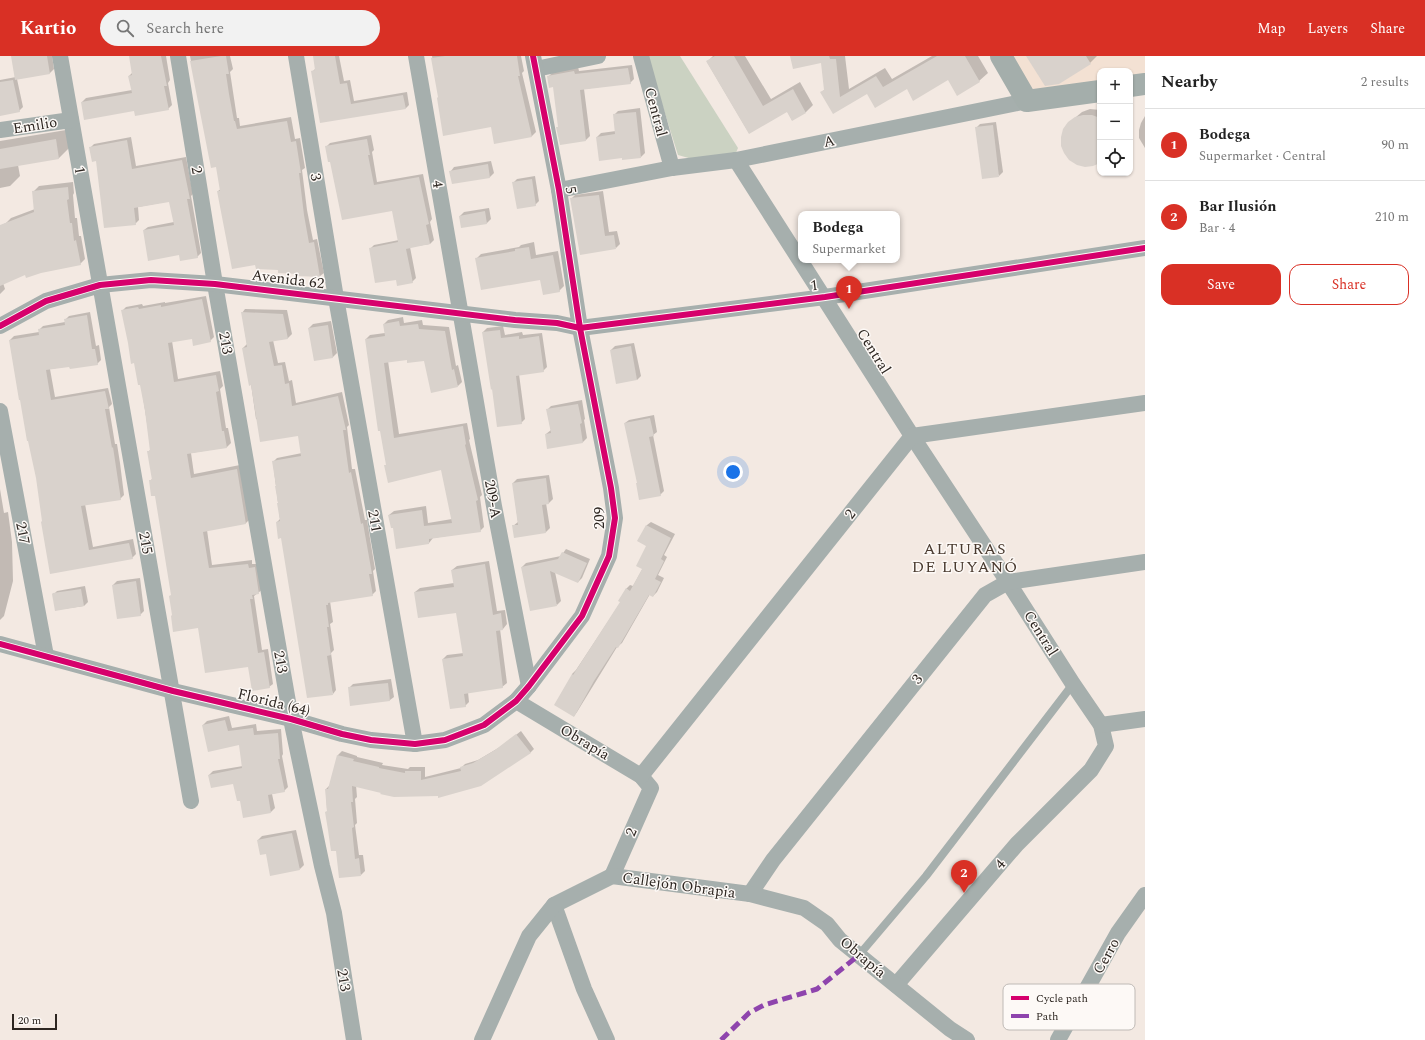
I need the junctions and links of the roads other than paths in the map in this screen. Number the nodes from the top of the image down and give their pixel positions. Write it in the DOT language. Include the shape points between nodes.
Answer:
graph roads {
  1 [pos="60,56"];
  2 [pos="178,56"];
  3 [pos="296,56"];
  4 [pos="416,56"];
  5 [pos="598,56"];
  6 [pos="641,56"];
  7 [pos="1001,56"];
  8 [pos="535,62"];
  9 [pos="1145,84"];
  10 [pos="1133,86"];
  11 [pos="1097,91"];
  12 [pos="1027,101"];
  13 [pos="71,120"];
  14 [pos="0,130"];
  15 [pos="736,160"];
  16 [pos="672,168"];
  17 [pos="559,190"];
  18 [pos="1145,248"];
  19 [pos="798,257"];
  20 [pos="802,263"];
  21 [pos="215,284"];
  22 [pos="100,285"];
  23 [pos="824,297"];
  24 [pos="336,298"];
  25 [pos="460,312"];
  26 [pos="0,326"];
  27 [pos="580,328"];
  28 [pos="1145,402"];
  29 [pos="0,411"];
  30 [pos="912,436"];
  31 [pos="1145,562"];
  32 [pos="1008,582"];
  33 [pos="0,644"];
  34 [pos="46,656"];
  35 [pos="1072,684"];
  36 [pos="529,686"];
  37 [pos="172,691"];
  38 [pos="516,701"];
  39 [pos="291,719"];
  40 [pos="1145,719"];
  41 [pos="1101,725"];
  42 [pos="415,744"];
  43 [pos="1106,746"];
  44 [pos="646,782"];
  45 [pos="191,801"];
  46 [pos="612,876"];
  47 [pos="750,894"];
  48 [pos="1145,895"];
  49 [pos="554,905"];
  50 [pos="859,955"];
  51 [pos="1089,984"];
  52 [pos="896,985"];
  53 [pos="1064,1030"];
  54 [pos="354,1040"];
  55 [pos="482,1040"];
  56 [pos="607,1040"];
  57 [pos="967,1040"];
  58 [pos="1058,1040"];
  1 -- 13 [label="street, 1"];
  2 -- 21 [label="street, 2"];
  3 -- 24 [label="street, 3"];
  4 -- 25 [label="street, 4"];
  5 -- 8 [label="street"];
  6 -- 16 [label="street, Central"];
  7 -- 12 [label="street"];
  8 -- 17 [label="street, 5"];
  9 -- 10 [label="street"];
  11 -- 12 [label="street, A"];
  12 -- 15 [label="street, A"];
  13 -- 14 [label="street, Emilio"];
  13 -- 22 [label="street, 1"];
  15 -- 16 [label="street, A"];
  15 -- 19 [label="street, Central"];
  16 -- 17 [label="street, A"];
  17 -- 27 [label="street, 5"];
  18 -- 23 [label="street, 1"];
  20 -- 23 [label="street, Central"];
  21 -- 22 [label="street, Avenida 62" via="151,280"];
  21 -- 24 [label="street, Avenida 62"];
  21 -- 39 [label="street, 213"];
  22 -- 26 [label="street, Avenida 62" via="46,301"];
  22 -- 37 [label="street, 215"];
  23 -- 27 [label="street, 1"];
  23 -- 30 [label="street, Central"];
  24 -- 25 [label="street, Avenida 62"];
  24 -- 42 [label="street, 211"];
  25 -- 27 [label="street, Avenida 62"];
  25 -- 36 [label="street, 209-A"];
  27 -- 36 [label="street, 209" via="611,488 614,518 610,549 582,616"];
  28 -- 30 [label="street"];
  29 -- 34 [label="street, 217"];
  30 -- 32 [label="street, Central"];
  30 -- 44 [label="street, 2"];
  31 -- 32 [label="street, 3"];
  32 -- 35 [label="street, Central"];
  32 -- 47 [label="street, 3" via="985,595 773,860"];
  33 -- 34 [label="street, Florida (64)"];
  34 -- 37 [label="street, Florida (64)"];
  35 -- 41 [label="street, Central"];
  35 -- 50 [label="lane" via="926,876"];
  36 -- 38 [label="street, Florida (64)"];
  37 -- 39 [label="street, Florida (64)"];
  37 -- 45 [label="street, 215"];
  38 -- 42 [label="street, Florida (64)" via="484,725 470,731 445,740"];
  38 -- 44 [label="street, Obrapía"];
  39 -- 42 [label="street, Florida (64)" via="371,740"];
  39 -- 54 [label="street, 213" via="334,913"];
  40 -- 41 [label="street"];
  41 -- 43 [label="street, Central"];
  43 -- 52 [label="street, 4" via="1091,770 1017,844"];
  44 -- 46 [label="street, 2"];
  46 -- 47 [label="street, Callejón Obrapia"];
  46 -- 49 [label="street, Callejón Obrapia"];
  47 -- 50 [label="street, Obrapía" via="804,908 827,924 840,940"];
  48 -- 51 [label="street, Cerro" via="1118,933"];
  49 -- 55 [label="street, Callejón Obrapia" via="529,936"];
  49 -- 56 [label="street" via="584,989"];
  50 -- 52 [label="street, Obrapía"];
  52 -- 57 [label="street, Obrapía"];
  53 -- 58 [label="street, Cerro"];
}
